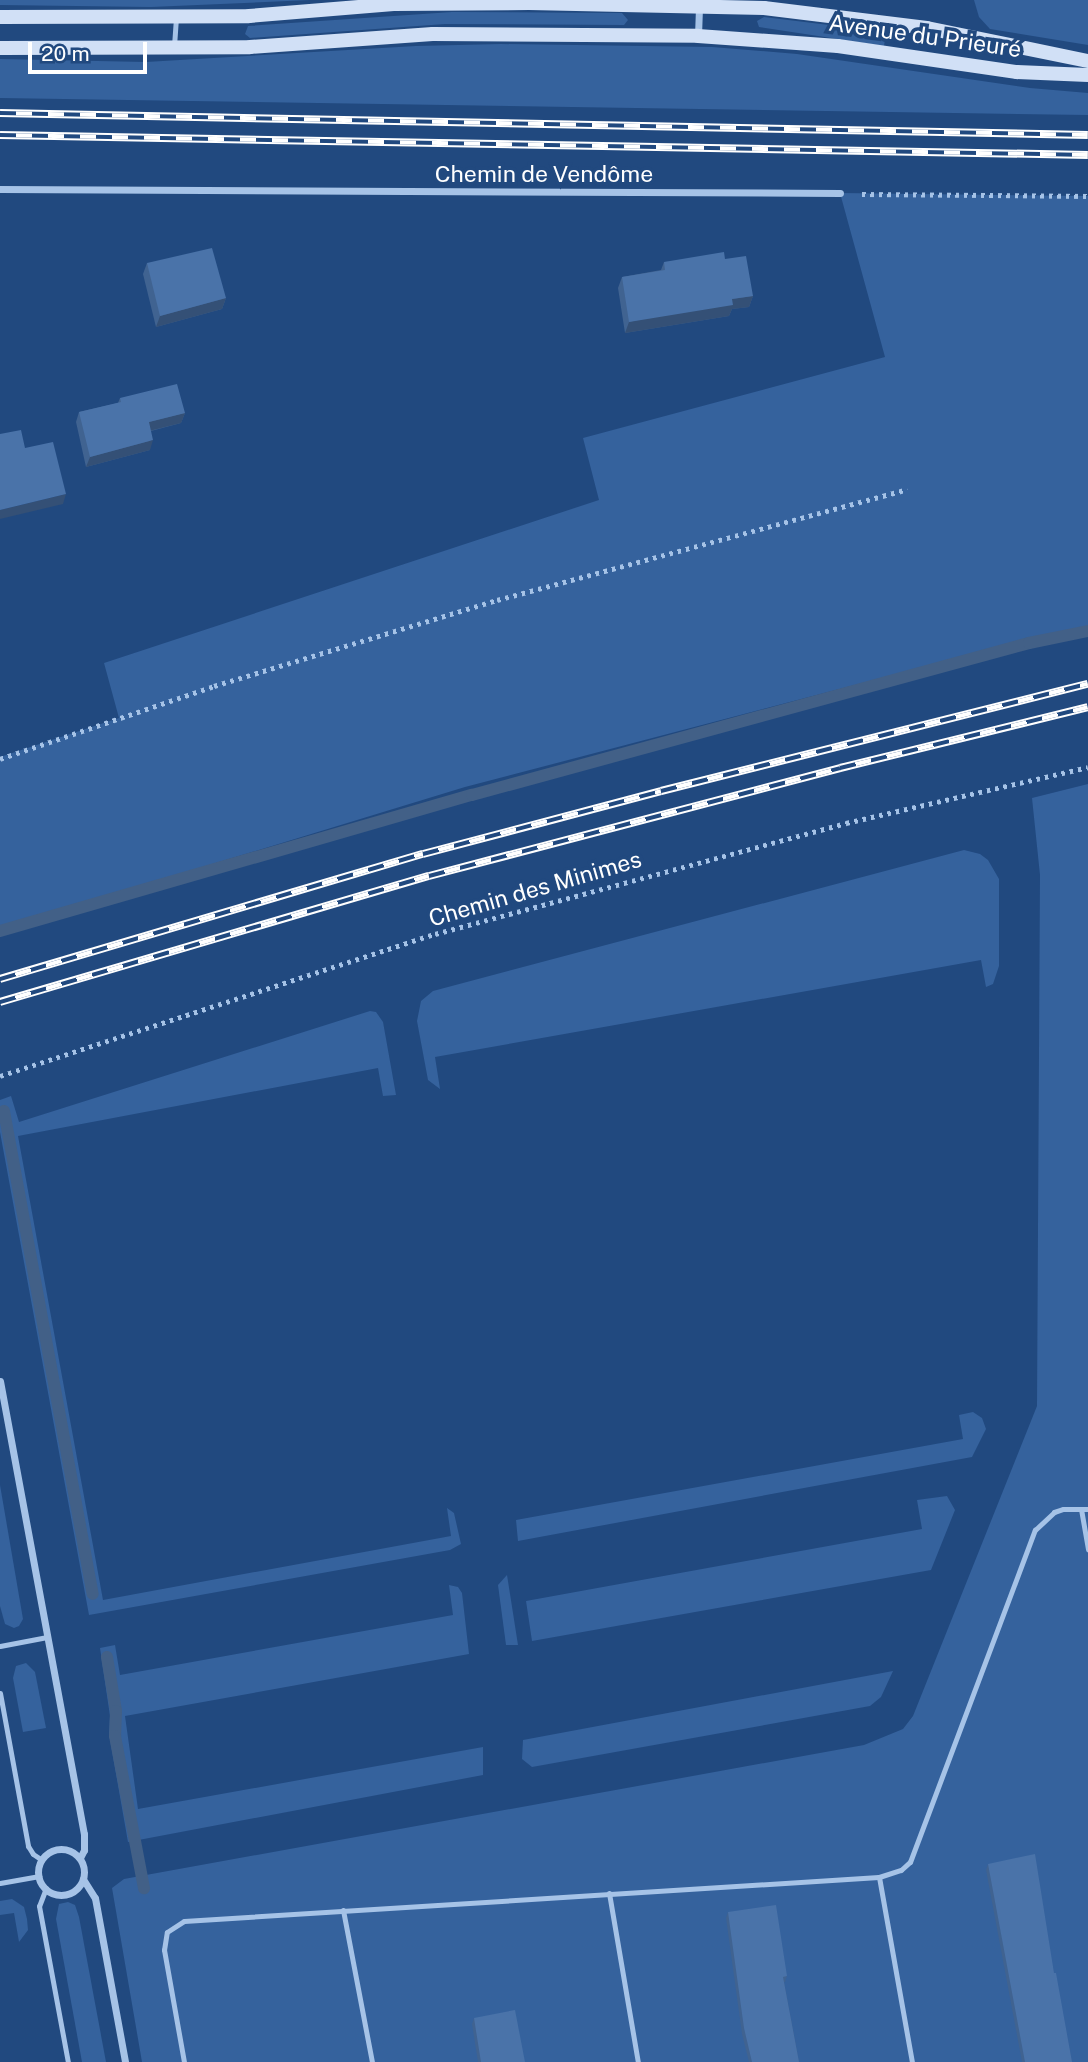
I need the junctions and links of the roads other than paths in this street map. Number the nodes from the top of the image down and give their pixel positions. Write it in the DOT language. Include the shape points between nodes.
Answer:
graph roads {
  1 [pos="396,2"];
  2 [pos="699,3"];
  3 [pos="0,17"];
  4 [pos="176,18"];
  5 [pos="698,36"];
  6 [pos="0,48"];
  7 [pos="174,49"];
  8 [pos="1088,61"];
  9 [pos="1088,75"];
  10 [pos="0,189"];
  11 [pos="840,193"];
  12 [pos="0,1381"];
  13 [pos="1084,1509"];
  14 [pos="1088,1549"];
  15 [pos="47,1637"];
  16 [pos="0,1646"];
  17 [pos="0,1693"];
  18 [pos="80,1858"];
  19 [pos="42,1860"];
  20 [pos="39,1876"];
  21 [pos="879,1877"];
  22 [pos="83,1879"];
  23 [pos="0,1883"];
  24 [pos="46,1888"];
  25 [pos="609,1893"];
  26 [pos="343,1910"];
  27 [pos="68,2062"];
  28 [pos="125,2062"];
  29 [pos="184,2062"];
  30 [pos="372,2062"];
  31 [pos="638,2062"];
  32 [pos="912,2062"];
  1 -- 2 [label="street, Avenue du Prieuré"];
  1 -- 4 [label="street, Avenue du Prieuré"];
  2 -- 5 [label="street"];
  2 -- 8 [label="street, Avenue du Prieuré" via="850,16"];
  3 -- 4 [label="street, Avenue du Prieuré"];
  4 -- 7 [label="lane"];
  5 -- 7 [label="street, Avenue du Prieuré" via="433,34"];
  5 -- 9 [label="street, Avenue du Prieuré" via="838,46 1017,72"];
  6 -- 7 [label="street, Avenue du Prieuré"];
  10 -- 11 [label="street, Chemin de Vendôme"];
  12 -- 15 [label="street"];
  13 -- 14 [label="lane"];
  13 -- 21 [label="lane" via="1054,1512 1035,1530 910,1862"];
  15 -- 16 [label="lane"];
  15 -- 18 [label="street" via="84,1834"];
  17 -- 19 [label="lane" via="29,1846"];
  18 -- 19 [label="street" via="59,1849"];
  18 -- 22 [label="street"];
  19 -- 20 [label="street"];
  20 -- 23 [label="lane"];
  20 -- 24 [label="street"];
  21 -- 25 [label="lane"];
  21 -- 32 [label="lane"];
  22 -- 24 [label="street" via="65,1894"];
  22 -- 28 [label="street" via="95,1898"];
  24 -- 27 [label="lane" via="39,1906"];
  25 -- 26 [label="lane"];
  25 -- 31 [label="lane"];
  26 -- 29 [label="lane" via="199,1919 184,1921 167,1932 164,1950"];
  26 -- 30 [label="lane"];
}
